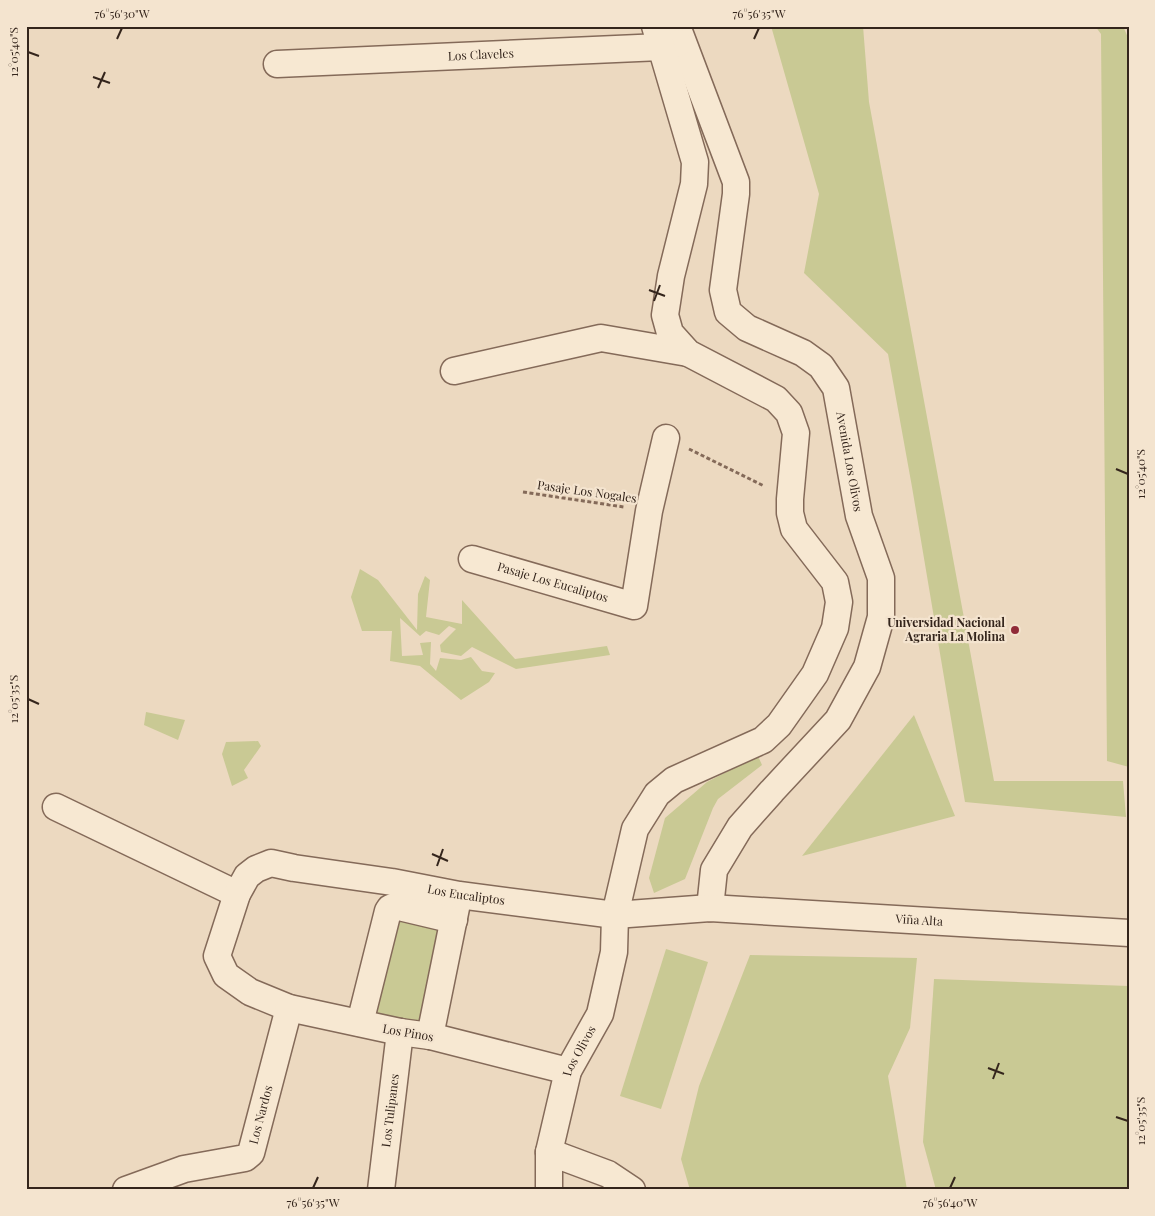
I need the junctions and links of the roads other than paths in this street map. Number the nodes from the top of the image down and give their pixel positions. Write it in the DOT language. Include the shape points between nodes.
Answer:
graph roads {
  1 [pos="669,35"];
  2 [pos="277,64"];
  3 [pos="688,353"];
  4 [pos="454,371"];
  5 [pos="666,438"];
  6 [pos="472,559"];
  7 [pos="56,807"];
  8 [pos="237,894"];
  9 [pos="456,907"];
  10 [pos="710,908"];
  11 [pos="615,915"];
  12 [pos="1129,934"];
  13 [pos="250,992"];
  14 [pos="289,1008"];
  15 [pos="360,1023"];
  16 [pos="400,1032"];
  17 [pos="430,1036"];
  18 [pos="568,1071"];
  19 [pos="549,1152"];
  20 [pos="139,1187"];
  21 [pos="381,1190"];
  22 [pos="549,1190"];
  23 [pos="632,1190"];
  1 -- 2 [label="street, Los Claveles"];
  1 -- 3 [label="street" via="695,162 694,184 671,276 665,315 670,333"];
  1 -- 10 [label="street, Avenida Los Olivos" via="736,182 723,290 728,312 747,328 803,353 821,366 836,388 859,516 881,578 881,617 867,667 838,720 740,827 714,870"];
  3 -- 4 [label="street" via="601,338"];
  3 -- 11 [label="street, Los Olivos" via="776,399 789,412 796,433 790,499 794,529 834,582 839,602 835,628 815,674 779,725 763,740 674,780 658,794 635,829"];
  5 -- 6 [label="street, Pasaje Los Eucaliptos" via="649,510 634,606"];
  7 -- 8 [label="street"];
  8 -- 9 [label="street, Los Eucaliptos" via="247,876 271,863 392,882"];
  8 -- 13 [label="street, Los Eucaliptos" via="217,956 226,974"];
  9 -- 11 [label="street, Los Eucaliptos"];
  9 -- 15 [label="street" via="390,908"];
  9 -- 17 [label="street"];
  10 -- 11 [label="street, Los Eucaliptos"];
  10 -- 12 [label="street, Viña Alta"];
  11 -- 18 [label="street, Los Olivos" via="614,952 600,1014"];
  13 -- 14 [label="street, Los Pinos"];
  14 -- 15 [label="street, Los Pinos"];
  14 -- 20 [label="street, Los Nardos" via="251,1152 245,1158 184,1169"];
  15 -- 16 [label="street, Los Pinos"];
  16 -- 17 [label="street, Los Pinos"];
  16 -- 21 [label="street, Los Tulipanes"];
  17 -- 18 [label="street, Los Pinos"];
  18 -- 19 [label="street, Los Olivos"];
  19 -- 22 [label="street, Los Olivos"];
  19 -- 23 [label="street" via="608,1174"];
}
